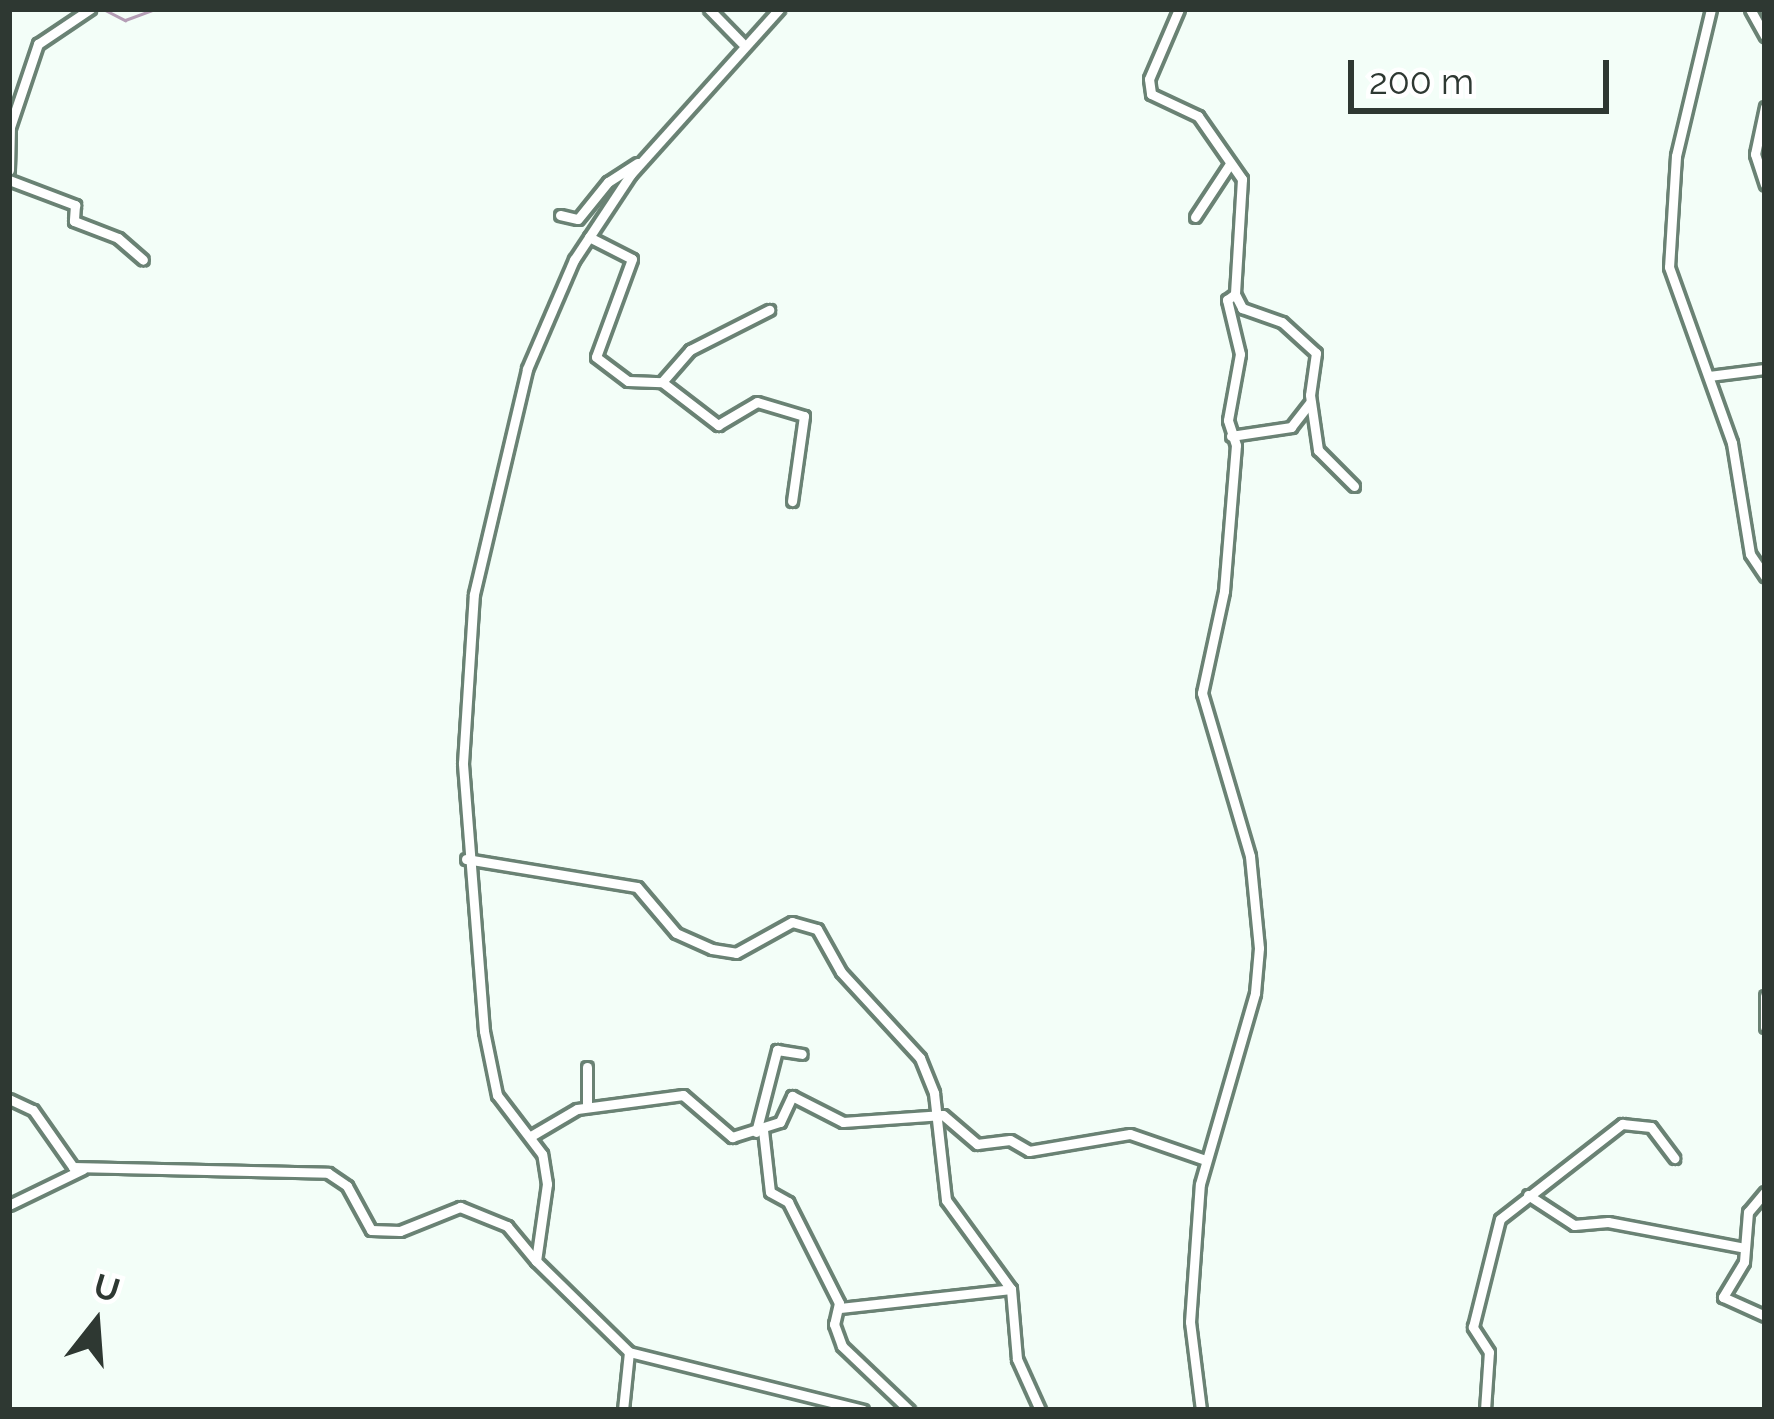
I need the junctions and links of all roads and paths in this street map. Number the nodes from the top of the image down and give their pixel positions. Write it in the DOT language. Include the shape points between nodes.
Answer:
graph roads {
  1 [pos="90,9"];
  2 [pos="709,9"];
  3 [pos="779,9"];
  4 [pos="1178,9"];
  5 [pos="1712,9"];
  6 [pos="1750,9"];
  7 [pos="1765,36"];
  8 [pos="742,43"];
  9 [pos="1765,107"];
  10 [pos="642,161"];
  11 [pos="1230,164"];
  12 [pos="9,170"];
  13 [pos="9,180"];
  14 [pos="1765,184"];
  15 [pos="560,215"];
  16 [pos="1195,217"];
  17 [pos="589,237"];
  18 [pos="143,260"];
  19 [pos="1235,294"];
  20 [pos="769,310"];
  21 [pos="1765,369"];
  22 [pos="1709,376"];
  23 [pos="662,382"];
  24 [pos="1310,404"];
  25 [pos="1231,436"];
  26 [pos="1354,486"];
  27 [pos="792,500"];
  28 [pos="1765,576"];
  29 [pos="466,860"];
  30 [pos="1765,996"];
  31 [pos="1765,1027"];
  32 [pos="802,1054"];
  33 [pos="587,1067"];
  34 [pos="10,1100"];
  35 [pos="587,1108"];
  36 [pos="935,1117"];
  37 [pos="760,1131"];
  38 [pos="531,1136"];
  39 [pos="1674,1158"];
  40 [pos="1204,1160"];
  41 [pos="83,1169"];
  42 [pos="1765,1192"];
  43 [pos="1528,1195"];
  44 [pos="9,1205"];
  45 [pos="1745,1247"];
  46 [pos="536,1261"];
  47 [pos="1011,1289"];
  48 [pos="840,1308"];
  49 [pos="1765,1316"];
  50 [pos="629,1352"];
  51 [pos="623,1410"];
  52 [pos="863,1410"];
  53 [pos="909,1410"];
  54 [pos="1040,1410"];
  55 [pos="1201,1410"];
  56 [pos="1485,1410"];
  1 -- 12 [label="street" via="38,44 10,127"];
  2 -- 8 [label="street"];
  3 -- 8 [label="street"];
  4 -- 11 [label="street" via="1150,94 1198,116"];
  5 -- 22 [label="street" via="1666,232 1674,286"];
  6 -- 7 [label="street"];
  8 -- 10 [label="street"];
  9 -- 14 [label="street" via="1756,154"];
  10 -- 15 [label="street" via="608,182 578,220"];
  10 -- 17 [label="street"];
  11 -- 16 [label="street"];
  11 -- 19 [label="street" via="1243,179 1246,206"];
  13 -- 18 [label="street" via="76,206 74,221 118,238"];
  17 -- 23 [label="street" via="632,260 596,357 628,381"];
  17 -- 29 [label="street" via="527,369 479,563 463,743"];
  19 -- 24 [label="street" via="1246,311 1282,322 1314,350"];
  19 -- 25 [label="street" via="1226,300 1240,354"];
  20 -- 23 [label="street" via="689,350"];
  21 -- 22 [label="street"];
  22 -- 28 [label="street" via="1732,443 1750,554"];
  23 -- 27 [label="street" via="718,425 758,402 804,416"];
  24 -- 25 [label="street" via="1291,427"];
  24 -- 26 [label="street" via="1318,450"];
  25 -- 40 [label="street" via="1224,592 1202,693 1250,856 1258,966"];
  29 -- 36 [label="street" via="638,887 676,933 712,950 736,953 792,922 817,929 841,972 920,1058"];
  29 -- 38 [label="street" via="497,1094"];
  30 -- 31 [label="street"];
  32 -- 37 [label="street" via="777,1050"];
  33 -- 35 [label="street"];
  34 -- 41 [label="street" via="33,1110 60,1158"];
  35 -- 37 [label="street" via="683,1095 728,1136"];
  35 -- 38 [label="street"];
  36 -- 37 [label="street" via="843,1122 792,1096 781,1123"];
  36 -- 40 [label="street" via="948,1117 976,1144 1010,1140 1029,1151 1130,1134"];
  36 -- 47 [label="street" via="946,1200"];
  37 -- 48 [label="street" via="772,1196 788,1202"];
  38 -- 46 [label="street" via="547,1184"];
  39 -- 43 [label="street" via="1651,1127 1622,1124"];
  40 -- 55 [label="street" via="1190,1322"];
  41 -- 44 [label="street"];
  41 -- 46 [label="street" via="328,1173 346,1186 371,1230 400,1232 460,1207 507,1226"];
  42 -- 45 [label="street" via="1748,1212"];
  43 -- 45 [label="street" via="1574,1225 1605,1222"];
  43 -- 56 [label="street" via="1496,1227 1473,1327 1489,1352"];
  45 -- 49 [label="street" via="1724,1297"];
  46 -- 50 [label="street"];
  47 -- 48 [label="street"];
  47 -- 54 [label="street" via="1016,1359"];
  48 -- 53 [label="street" via="834,1324 842,1346"];
  50 -- 51 [label="street"];
  50 -- 52 [label="street"];
}
